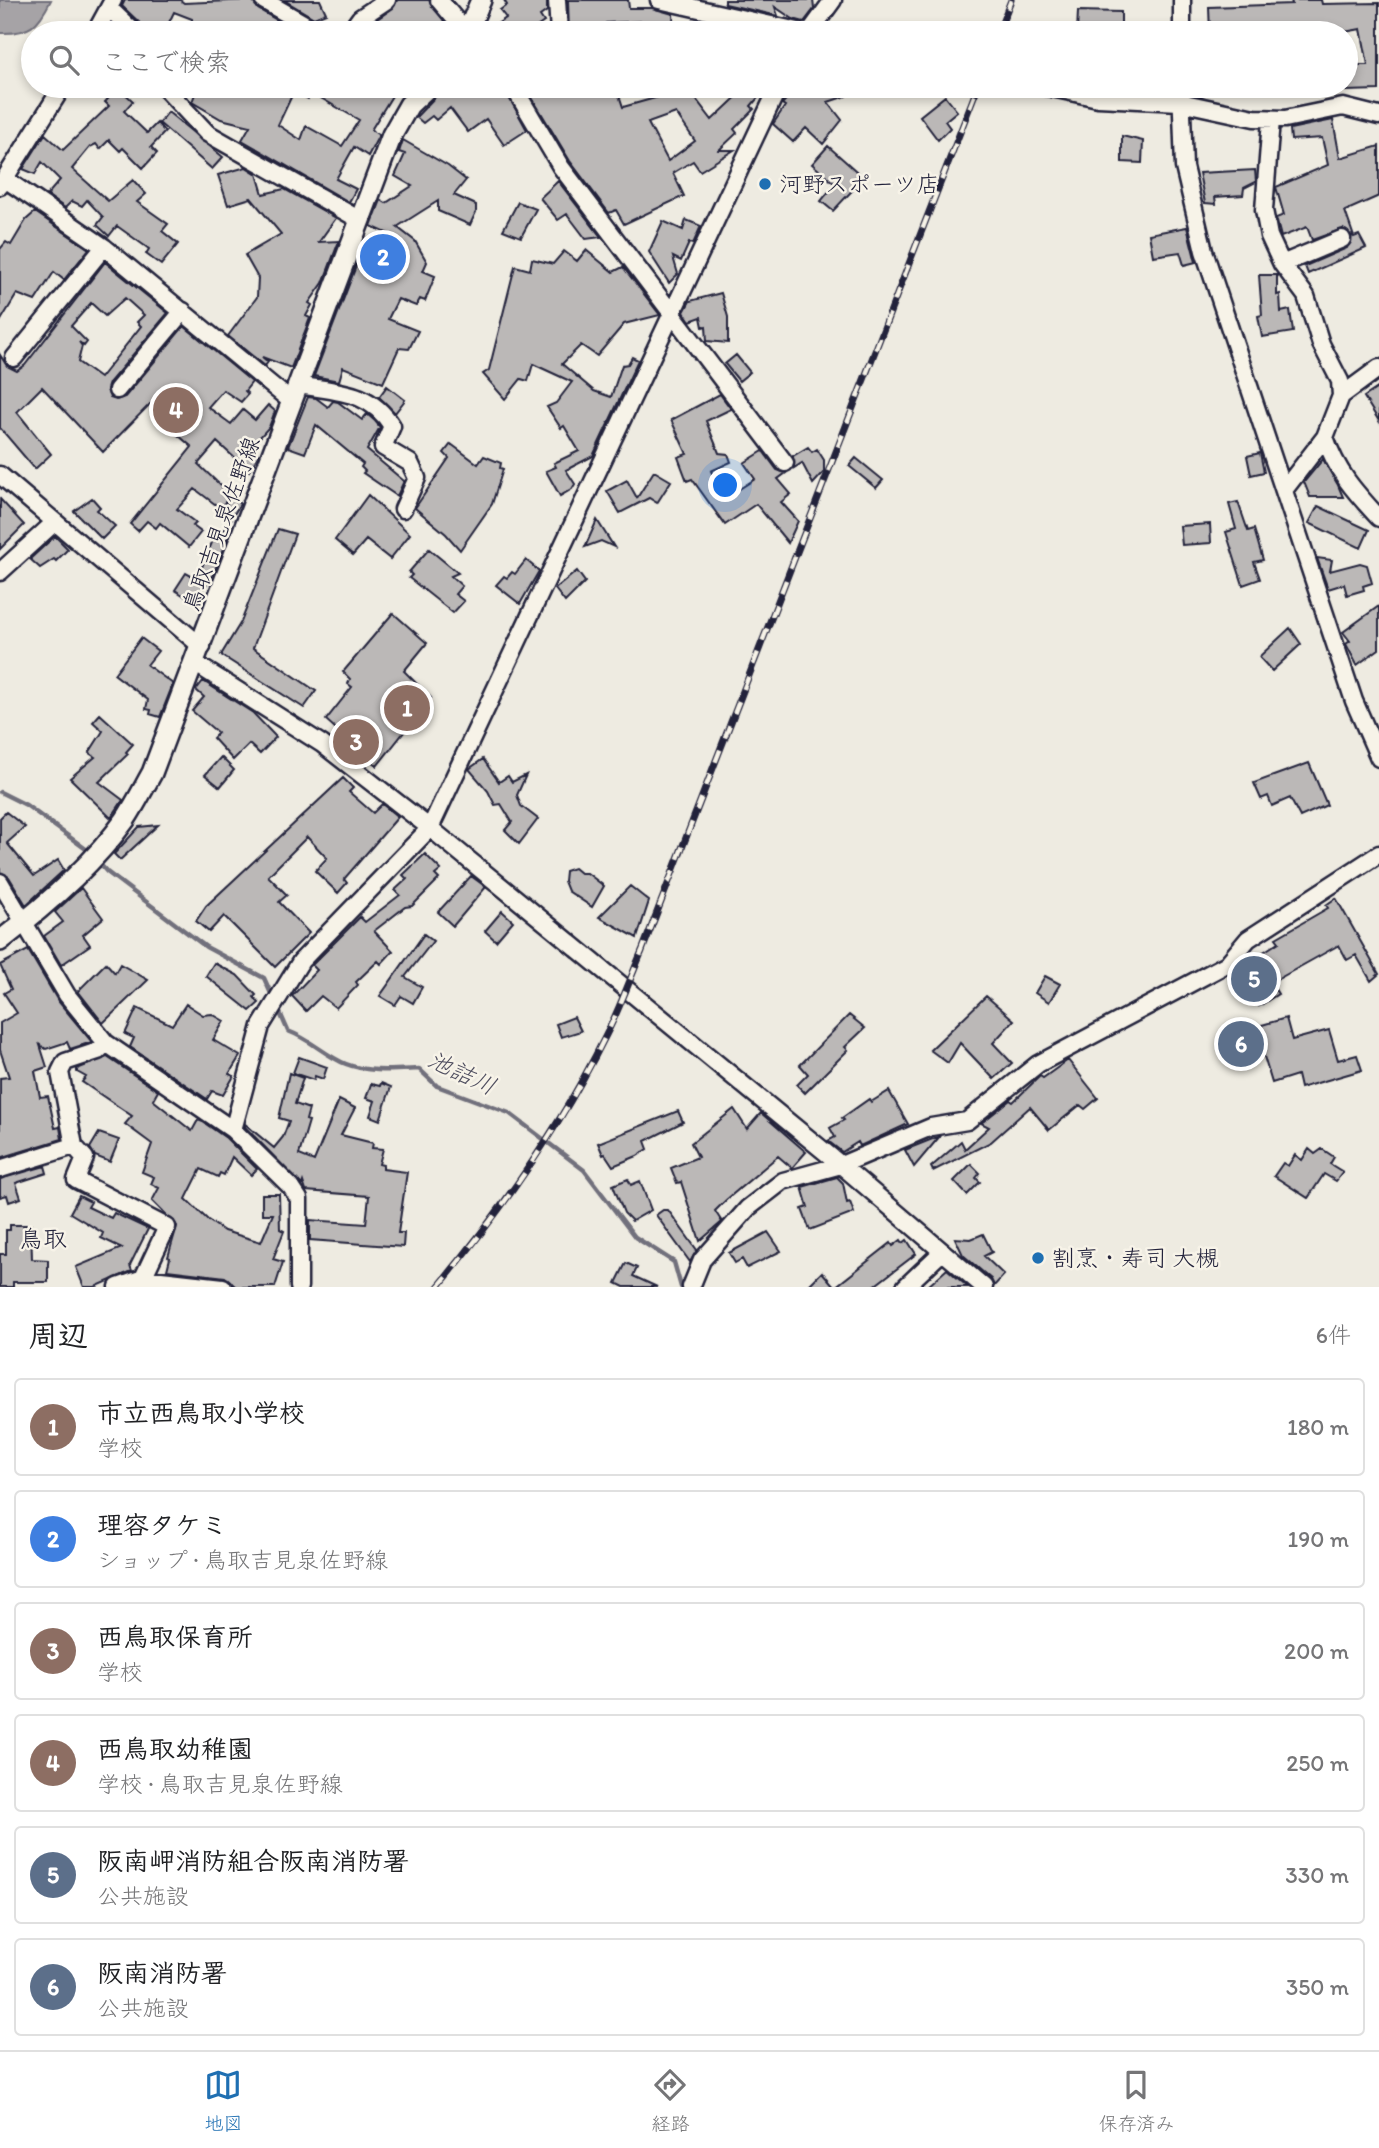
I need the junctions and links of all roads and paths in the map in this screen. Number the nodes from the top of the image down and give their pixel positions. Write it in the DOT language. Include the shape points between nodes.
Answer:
graph roads {
  1 [pos="263,0"];
  2 [pos="387,0"];
  3 [pos="439,0"];
  4 [pos="557,0"];
  5 [pos="659,0"];
  6 [pos="834,0"];
  7 [pos="1182,0"];
  8 [pos="111,4"];
  9 [pos="475,18"];
  10 [pos="102,21"];
  11 [pos="125,21"];
  12 [pos="299,21"];
  13 [pos="358,21"];
  14 [pos="558,21"];
  15 [pos="754,21"];
  16 [pos="817,21"];
  17 [pos="1182,21"];
  18 [pos="55,98"];
  19 [pos="174,98"];
  20 [pos="416,98"];
  21 [pos="520,98"];
  22 [pos="773,98"];
  23 [pos="1181,98"];
  24 [pos="1195,98"];
  25 [pos="1379,116"];
  26 [pos="1271,120"];
  27 [pos="2,182"];
  28 [pos="360,220"];
  29 [pos="1342,239"];
  30 [pos="104,247"];
  31 [pos="1282,264"];
  32 [pos="183,311"];
  33 [pos="674,314"];
  34 [pos="13,358"];
  35 [pos="1379,368"];
  36 [pos="117,390"];
  37 [pos="295,394"];
  38 [pos="1341,396"];
  39 [pos="1325,437"];
  40 [pos="785,463"];
  41 [pos="0,475"];
  42 [pos="1283,491"];
  43 [pos="403,509"];
  44 [pos="1379,518"];
  45 [pos="55,522"];
  46 [pos="0,572"];
  47 [pos="199,656"];
  48 [pos="1379,758"];
  49 [pos="430,828"];
  50 [pos="1379,854"];
  51 [pos="0,882"];
  52 [pos="26,921"];
  53 [pos="0,941"];
  54 [pos="106,1043"];
  55 [pos="233,1130"];
  56 [pos="74,1146"];
  57 [pos="841,1166"];
  58 [pos="0,1169"];
  59 [pos="941,1253"];
  60 [pos="143,1278"];
  61 [pos="118,1287"];
  62 [pos="223,1287"];
  63 [pos="299,1287"];
  64 [pos="691,1287"];
  65 [pos="905,1287"];
  66 [pos="984,1287"];
  1 -- 12 [label="street"];
  2 -- 13 [label="street"];
  3 -- 9 [label="street"];
  4 -- 14 [label="street"];
  5 -- 15 [label="street"];
  6 -- 16 [label="street"];
  7 -- 17 [label="street"];
  8 -- 10 [label="street"];
  8 -- 11 [label="street"];
  18 -- 27 [label="street"];
  19 -- 28 [label="street" via="207,133"];
  20 -- 28 [label="main road, 鳥取吉見泉佐野線" via="392,135"];
  21 -- 33 [label="street" via="561,167"];
  22 -- 33 [label="street"];
  23 -- 42 [label="street" via="1184,167 1205,251"];
  24 -- 26 [label="street"];
  25 -- 26 [label="street" via="1343,107"];
  26 -- 31 [label="street" via="1264,210"];
  27 -- 30 [label="street"];
  28 -- 37 [label="main road, 鳥取吉見泉佐野線"];
  29 -- 31 [label="street"];
  30 -- 32 [label="street"];
  30 -- 34 [label="street"];
  31 -- 38 [label="street" via="1306,296 1321,344 1340,381"];
  32 -- 36 [label="street"];
  32 -- 37 [label="street"];
  33 -- 40 [label="street"];
  33 -- 49 [label="street"];
  35 -- 38 [label="street"];
  37 -- 43 [label="street" via="350,394 372,401 384,412 392,426 383,447 410,463 417,478"];
  37 -- 47 [label="main road, 鳥取吉見泉佐野線"];
  38 -- 39 [label="street"];
  39 -- 42 [label="street"];
  39 -- 44 [label="street" via="1346,484"];
  41 -- 45 [label="street"];
  42 -- 48 [label="street" via="1354,701"];
  45 -- 46 [label="street"];
  45 -- 47 [label="street"];
  47 -- 49 [label="street"];
  47 -- 52 [label="main road, 鳥取吉見泉佐野線" via="152,773 125,820"];
  49 -- 55 [label="street" via="301,961 261,1026"];
  49 -- 57 [label="street"];
  50 -- 57 [label="street" via="1248,939 1227,964 1038,1064 967,1121 931,1127"];
  51 -- 52 [label="street"];
  52 -- 53 [label="main road, 鳥取吉見泉佐野線"];
  52 -- 54 [label="street" via="68,995"];
  54 -- 55 [label="street"];
  54 -- 56 [label="street" via="98,1051 65,1062 60,1072"];
  55 -- 63 [label="street" via="299,1199"];
  56 -- 58 [label="street"];
  56 -- 60 [label="street" via="85,1158 76,1180 167,1227"];
  57 -- 59 [label="street"];
  57 -- 64 [label="street" via="783,1181 748,1208 702,1260"];
  59 -- 65 [label="street"];
  59 -- 66 [label="street"];
  60 -- 61 [label="street"];
  60 -- 62 [label="street"];
}
